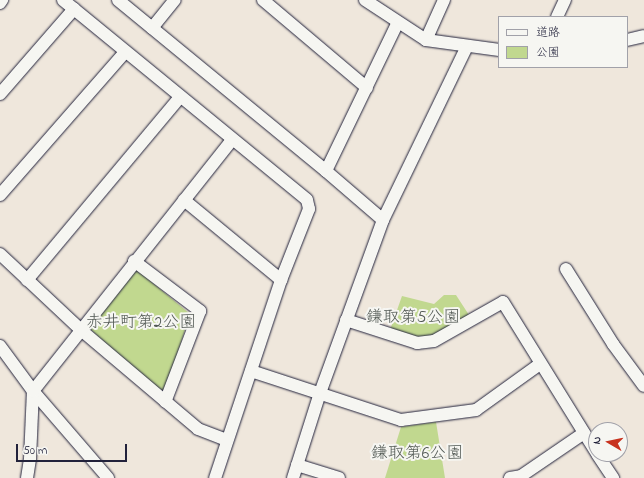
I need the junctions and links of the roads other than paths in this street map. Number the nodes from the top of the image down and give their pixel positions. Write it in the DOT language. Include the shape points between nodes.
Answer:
graph roads {
  1 [pos="2,0"];
  2 [pos="63,0"];
  3 [pos="118,0"];
  4 [pos="175,0"];
  5 [pos="263,0"];
  6 [pos="365,0"];
  7 [pos="444,0"];
  8 [pos="565,0"];
  9 [pos="0,2"];
  10 [pos="74,8"];
  11 [pos="557,16"];
  12 [pos="398,22"];
  13 [pos="152,28"];
  14 [pos="644,36"];
  15 [pos="426,40"];
  16 [pos="628,40"];
  17 [pos="467,46"];
  18 [pos="498,50"];
  19 [pos="125,52"];
  20 [pos="367,88"];
  21 [pos="0,94"];
  22 [pos="180,97"];
  23 [pos="232,140"];
  24 [pos="326,171"];
  25 [pos="0,195"];
  26 [pos="184,200"];
  27 [pos="383,220"];
  28 [pos="0,254"];
  29 [pos="134,261"];
  30 [pos="566,269"];
  31 [pos="27,280"];
  32 [pos="281,280"];
  33 [pos="346,320"];
  34 [pos="81,330"];
  35 [pos="0,346"];
  36 [pos="540,364"];
  37 [pos="251,371"];
  38 [pos="644,386"];
  39 [pos="33,391"];
  40 [pos="320,393"];
  41 [pos="165,402"];
  42 [pos="584,432"];
  43 [pos="588,438"];
  44 [pos="227,440"];
  45 [pos="603,462"];
  46 [pos="297,465"];
  47 [pos="27,478"];
  48 [pos="108,478"];
  49 [pos="215,478"];
  50 [pos="293,478"];
  51 [pos="339,478"];
  52 [pos="510,478"];
  53 [pos="613,478"];
  1 -- 9 [label="street"];
  2 -- 10 [label="street"];
  3 -- 13 [label="street"];
  4 -- 13 [label="street"];
  5 -- 20 [label="street"];
  6 -- 12 [label="street"];
  7 -- 15 [label="street"];
  8 -- 11 [label="street"];
  10 -- 19 [label="street"];
  10 -- 21 [label="street"];
  12 -- 15 [label="street"];
  12 -- 20 [label="street"];
  13 -- 24 [label="street"];
  14 -- 16 [label="street"];
  15 -- 17 [label="street"];
  17 -- 18 [label="street"];
  17 -- 27 [label="street"];
  19 -- 22 [label="street"];
  19 -- 25 [label="street"];
  20 -- 24 [label="street"];
  22 -- 23 [label="street"];
  22 -- 31 [label="street"];
  23 -- 26 [label="street"];
  23 -- 32 [label="street" via="307,200 310,209"];
  24 -- 27 [label="street"];
  26 -- 29 [label="street"];
  26 -- 32 [label="street"];
  27 -- 33 [label="street"];
  28 -- 31 [label="street"];
  29 -- 34 [label="street"];
  29 -- 41 [label="street" via="200,311"];
  30 -- 38 [label="street" via="613,344"];
  31 -- 34 [label="street"];
  32 -- 37 [label="street"];
  33 -- 36 [label="street" via="417,343 434,341 503,302"];
  33 -- 40 [label="street"];
  34 -- 39 [label="street"];
  34 -- 41 [label="street"];
  35 -- 39 [label="street"];
  36 -- 40 [label="street" via="476,410 401,420"];
  36 -- 42 [label="street"];
  37 -- 40 [label="street"];
  37 -- 44 [label="street"];
  39 -- 47 [label="street"];
  39 -- 48 [label="street"];
  40 -- 46 [label="street"];
  41 -- 44 [label="street" via="198,430"];
  42 -- 43 [label="street"];
  42 -- 52 [label="street" via="521,476"];
  44 -- 49 [label="street"];
  45 -- 53 [label="street"];
  46 -- 50 [label="street"];
  46 -- 51 [label="street"];
}
